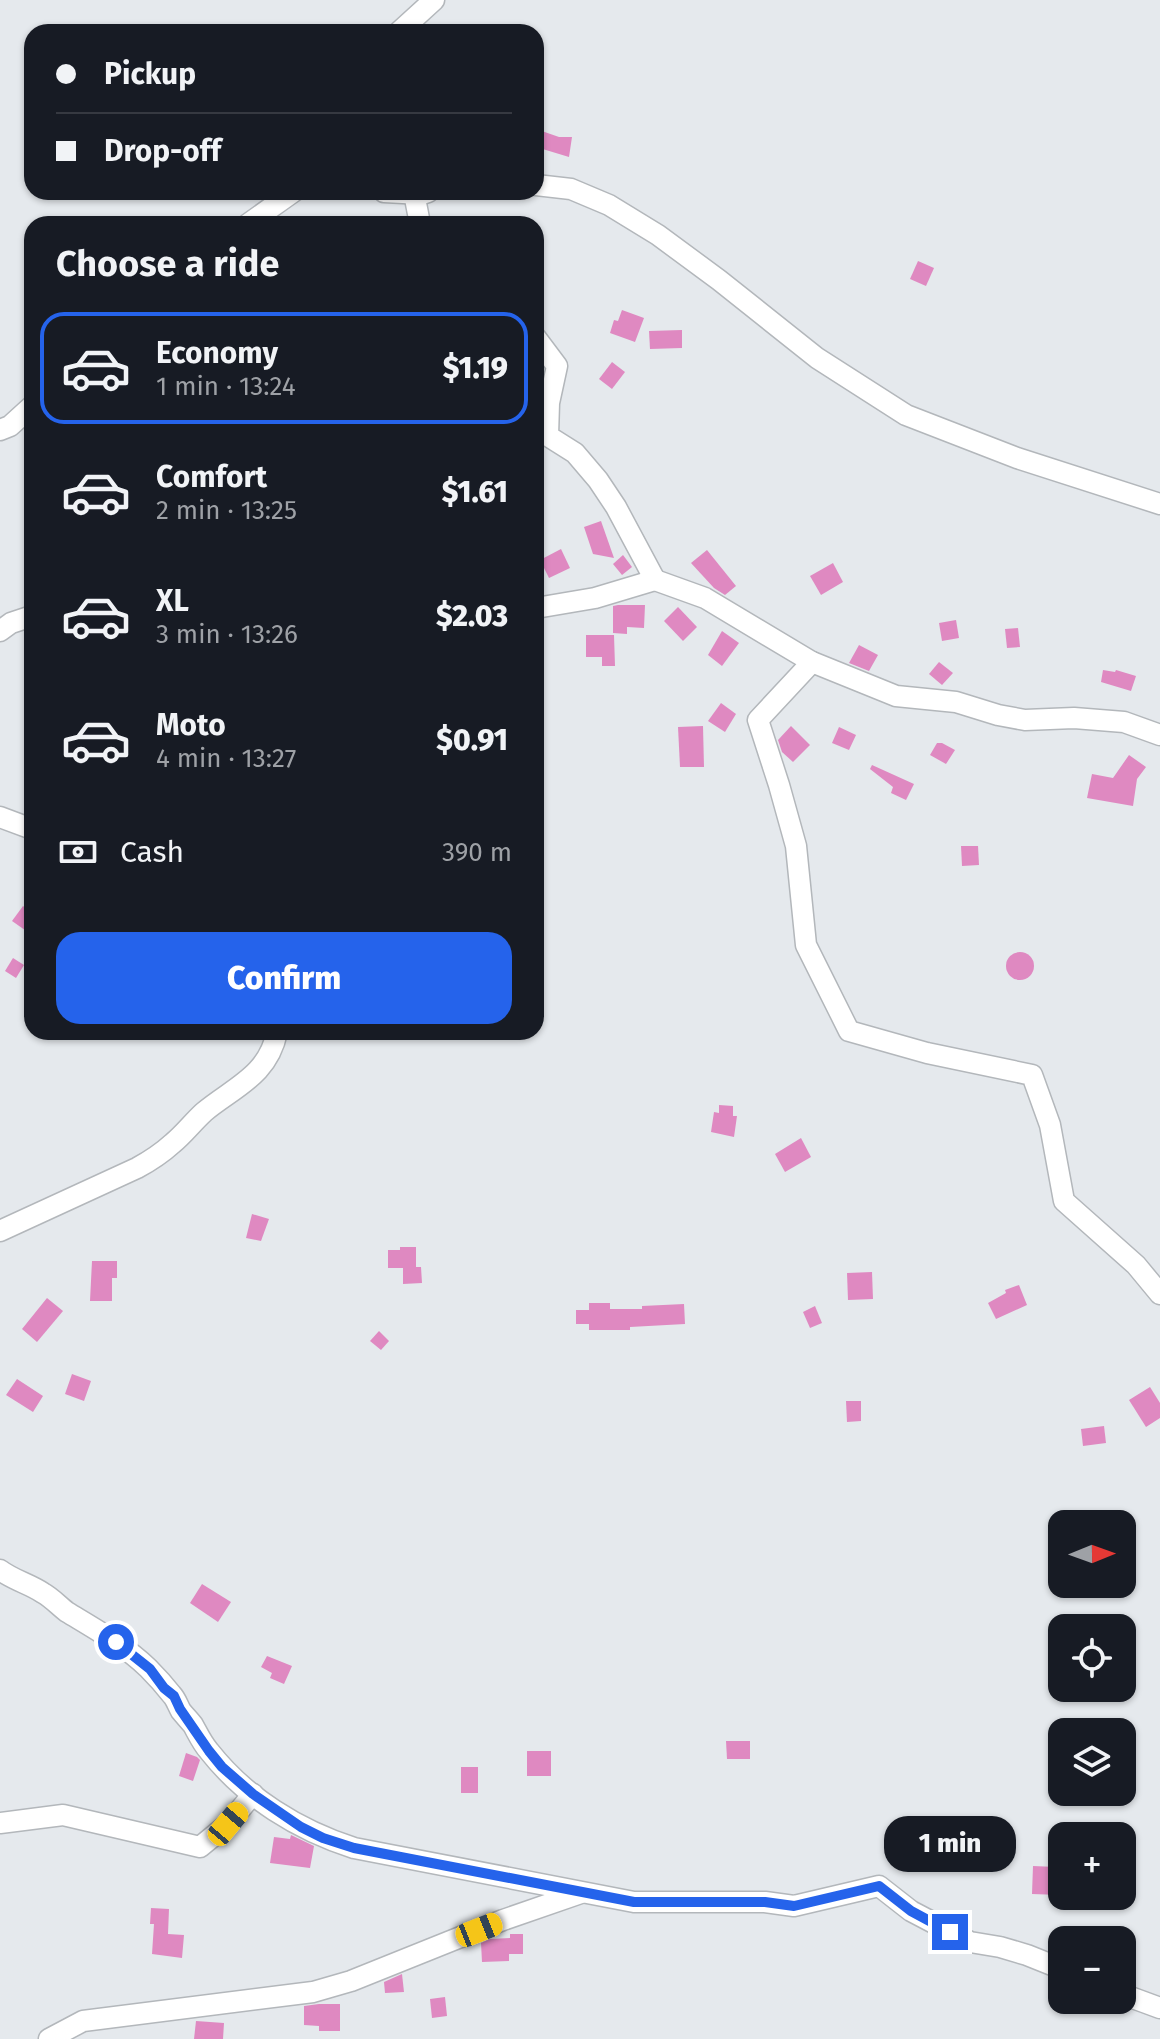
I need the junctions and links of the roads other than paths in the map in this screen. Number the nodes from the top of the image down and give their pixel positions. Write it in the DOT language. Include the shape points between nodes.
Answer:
graph roads {
  1 [pos="434,0"];
  2 [pos="408,24"];
  3 [pos="544,186"];
  4 [pos="282,200"];
  5 [pos="259,216"];
  6 [pos="544,349"];
  7 [pos="24,413"];
  8 [pos="0,430"];
  9 [pos="1160,504"];
  10 [pos="655,580"];
  11 [pos="544,607"];
  12 [pos="24,619"];
  13 [pos="0,631"];
  14 [pos="812,662"];
  15 [pos="1160,735"];
  16 [pos="0,817"];
  17 [pos="24,826"];
  18 [pos="274,1040"];
  19 [pos="0,1231"];
  20 [pos="1160,1294"];
  21 [pos="0,1570"];
  22 [pos="253,1794"];
  23 [pos="0,1823"];
  24 [pos="585,1892"];
  25 [pos="1048,1963"];
  26 [pos="1136,1999"];
  27 [pos="1160,2008"];
  28 [pos="49,2039"];
  1 -- 2 [label="street"];
  3 -- 9 [label="street" via="571,189 609,205 658,235 817,358 906,415"];
  4 -- 5 [label="street"];
  6 -- 10 [label="street" via="557,366 548,436 575,453 598,480"];
  7 -- 8 [label="street"];
  10 -- 11 [label="street"];
  10 -- 14 [label="street" via="705,598"];
  12 -- 13 [label="street"];
  14 -- 15 [label="street" via="896,696 956,702 1025,720 1124,722"];
  14 -- 20 [label="street" via="758,720 796,846 806,945 849,1031 1032,1075 1050,1125 1064,1201 1136,1265"];
  16 -- 17 [label="street"];
  18 -- 19 [label="street" via="256,1073 157,1156"];
  21 -- 22 [label="street" via="42,1591 150,1669 222,1767"];
  22 -- 23 [label="street" via="200,1847 63,1815"];
  22 -- 24 [label="street" via="301,1827 354,1848"];
  24 -- 25 [label="street" via="634,1902 794,1906 879,1886 911,1911 970,1942"];
  24 -- 28 [label="street" via="338,1985 83,2021"];
  26 -- 27 [label="street"];
}
